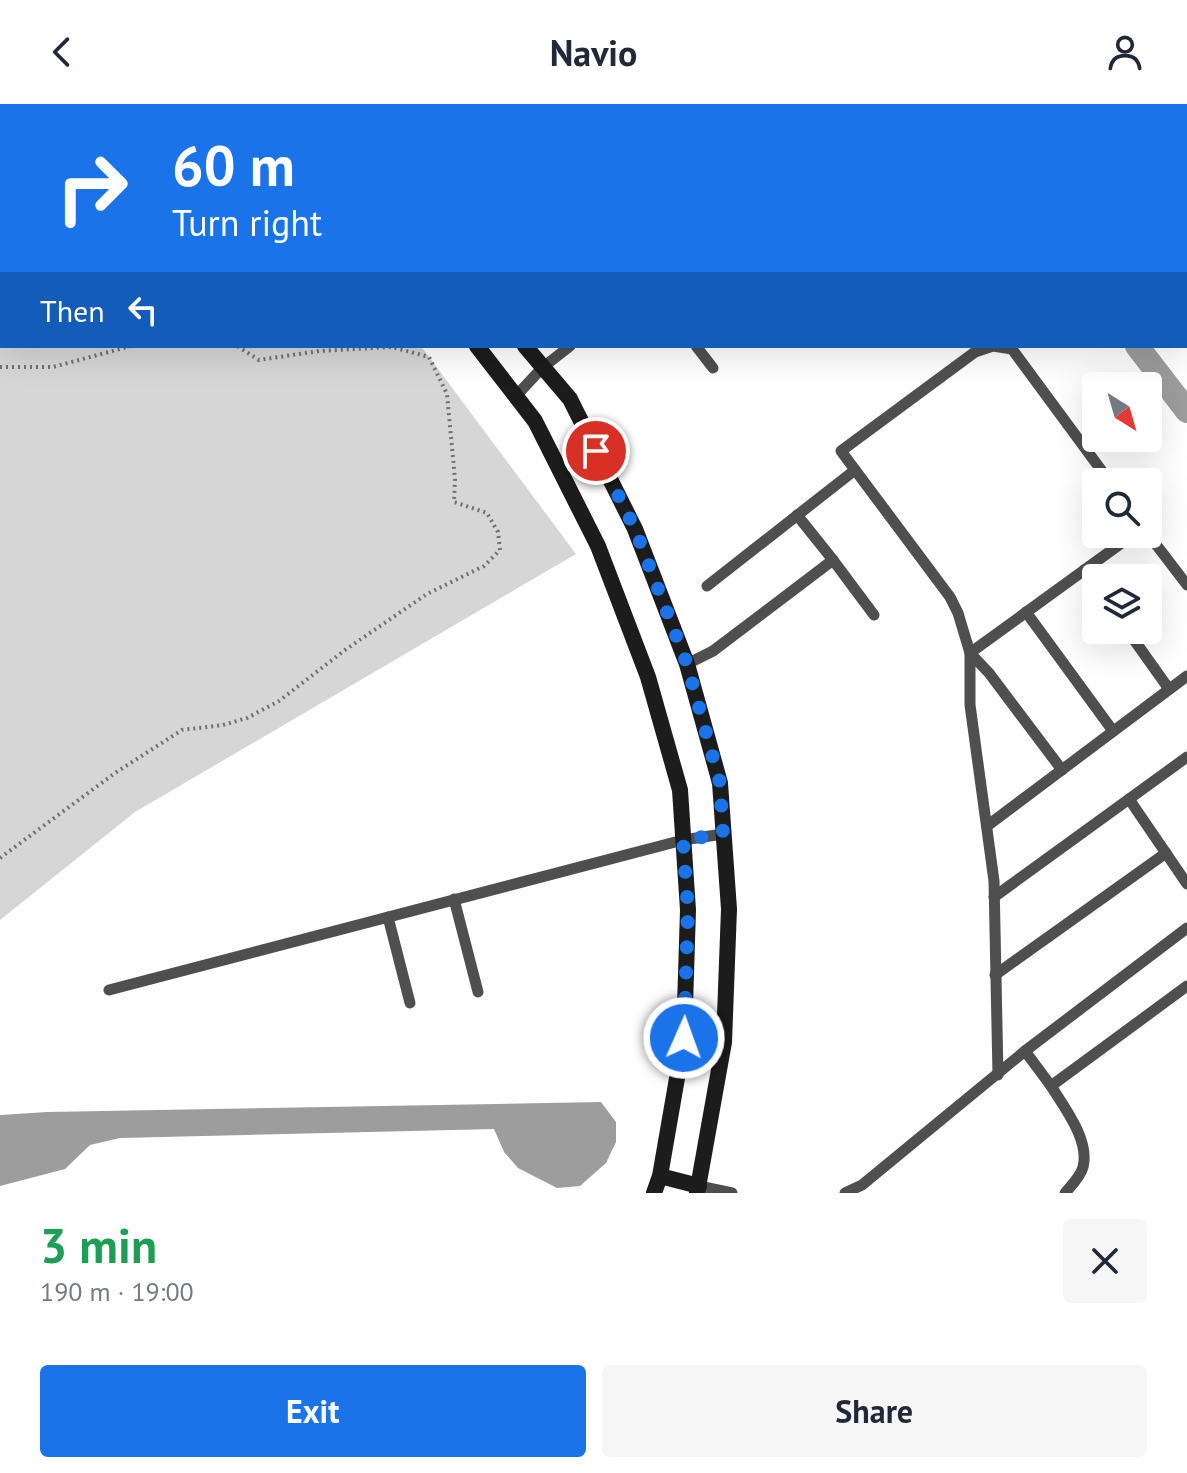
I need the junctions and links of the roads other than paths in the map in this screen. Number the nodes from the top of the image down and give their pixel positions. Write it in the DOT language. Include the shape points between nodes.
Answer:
graph roads {
  1 [pos="479,348"];
  2 [pos="527,348"];
  3 [pos="567,348"];
  4 [pos="698,348"];
  5 [pos="987,348"];
  6 [pos="1006,348"];
  7 [pos="542,368"];
  8 [pos="713,368"];
  9 [pos="516,396"];
  10 [pos="1100,468"];
  11 [pos="855,470"];
  12 [pos="797,515"];
  13 [pos="1115,548"];
  14 [pos="1159,548"];
  15 [pos="833,560"];
  16 [pos="1092,564"];
  17 [pos="1082,571"];
  18 [pos="1187,585"];
  19 [pos="707,586"];
  20 [pos="1026,612"];
  21 [pos="874,615"];
  22 [pos="1137,644"];
  23 [pos="970,653"];
  24 [pos="687,664"];
  25 [pos="1187,676"];
  26 [pos="1169,689"];
  27 [pos="1113,731"];
  28 [pos="1187,757"];
  29 [pos="1062,770"];
  30 [pos="1129,799"];
  31 [pos="987,826"];
  32 [pos="723,834"];
  33 [pos="683,840"];
  34 [pos="1166,853"];
  35 [pos="1187,884"];
  36 [pos="994,897"];
  37 [pos="454,899"];
  38 [pos="388,917"];
  39 [pos="1187,928"];
  40 [pos="995,975"];
  41 [pos="1187,986"];
  42 [pos="109,990"];
  43 [pos="478,992"];
  44 [pos="410,1003"];
  45 [pos="1025,1051"];
  46 [pos="998,1075"];
  47 [pos="1051,1086"];
  48 [pos="660,1176"];
  49 [pos="698,1189"];
  50 [pos="654,1193"];
  51 [pos="732,1193"];
  52 [pos="845,1193"];
  53 [pos="1065,1193"];
  1 -- 9 [label="street"];
  2 -- 7 [label="street"];
  3 -- 7 [label="lane"];
  4 -- 8 [label="lane"];
  5 -- 11 [label="lane" via="841,451"];
  6 -- 10 [label="lane" via="1012,349"];
  7 -- 9 [label="lane"];
  7 -- 24 [label="street" via="570,399 635,529"];
  9 -- 33 [label="street" via="535,421 598,546 648,677 680,790"];
  11 -- 12 [label="lane"];
  11 -- 23 [label="lane" via="950,597"];
  12 -- 15 [label="lane"];
  12 -- 19 [label="lane"];
  13 -- 16 [label="lane"];
  14 -- 18 [label="lane"];
  15 -- 21 [label="lane"];
  15 -- 24 [label="lane" via="713,651"];
  17 -- 20 [label="lane"];
  20 -- 23 [label="lane"];
  20 -- 27 [label="lane"];
  22 -- 26 [label="lane"];
  23 -- 29 [label="lane"];
  23 -- 31 [label="lane" via="970,705"];
  24 -- 32 [label="street" via="720,783"];
  25 -- 26 [label="lane"];
  26 -- 27 [label="lane"];
  27 -- 29 [label="lane"];
  28 -- 30 [label="lane"];
  29 -- 31 [label="lane"];
  30 -- 34 [label="lane"];
  30 -- 36 [label="lane"];
  31 -- 36 [label="lane"];
  32 -- 33 [label="lane"];
  32 -- 49 [label="street" via="729,909 724,1042"];
  33 -- 37 [label="lane"];
  33 -- 48 [label="street" via="688,910 684,1038"];
  34 -- 35 [label="lane"];
  34 -- 40 [label="lane"];
  36 -- 40 [label="lane"];
  37 -- 38 [label="lane"];
  37 -- 43 [label="lane"];
  38 -- 42 [label="lane"];
  38 -- 44 [label="lane"];
  39 -- 45 [label="lane"];
  40 -- 46 [label="lane"];
  41 -- 47 [label="lane"];
  45 -- 46 [label="lane"];
  45 -- 47 [label="lane"];
  46 -- 52 [label="lane" via="862,1185"];
  47 -- 53 [label="lane" via="1078,1129 1083,1152 1083,1168"];
  48 -- 49 [label="street"];
  48 -- 50 [label="street"];
  49 -- 51 [label="lane"];
}
